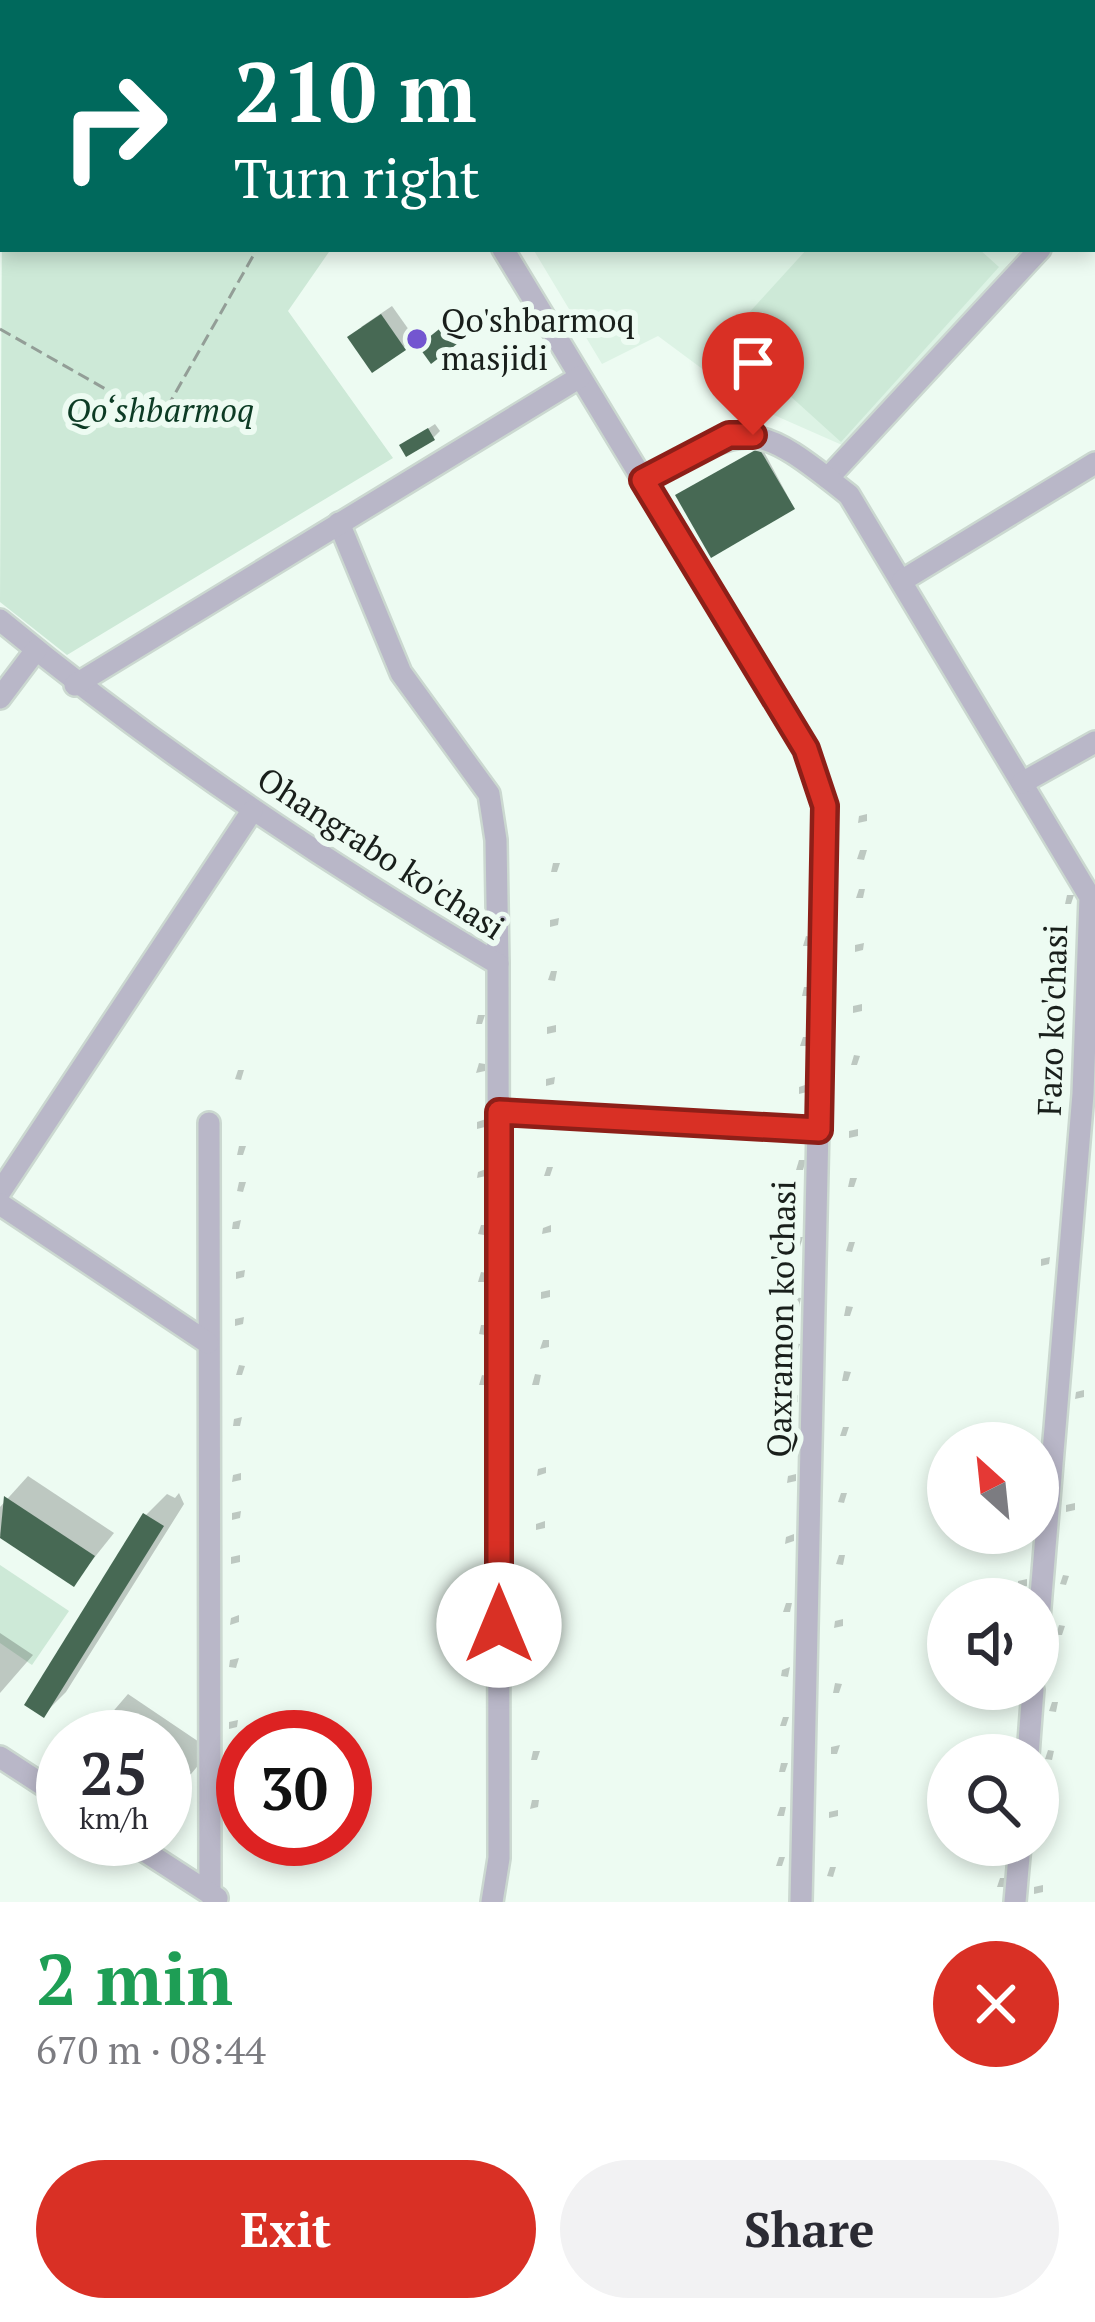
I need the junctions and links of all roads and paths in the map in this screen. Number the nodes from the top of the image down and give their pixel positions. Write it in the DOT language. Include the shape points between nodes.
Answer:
graph roads {
  1 [pos="255,252"];
  2 [pos="505,252"];
  3 [pos="1037,252"];
  4 [pos="0,329"];
  5 [pos="580,377"];
  6 [pos="1095,463"];
  7 [pos="828,478"];
  8 [pos="643,480"];
  9 [pos="339,523"];
  10 [pos="903,580"];
  11 [pos="0,620"];
  12 [pos="36,650"];
  13 [pos="76,685"];
  14 [pos="0,698"];
  15 [pos="1095,742"];
  16 [pos="1022,783"];
  17 [pos="252,811"];
  18 [pos="498,964"];
  19 [pos="499,1112"];
  20 [pos="209,1123"];
  21 [pos="819,1130"];
  22 [pos="0,1192"];
  23 [pos="0,1204"];
  24 [pos="208,1343"];
  25 [pos="1042,1578"];
  26 [pos="0,1756"];
  27 [pos="36,1780"];
  28 [pos="167,1866"];
  29 [pos="1018,1866"];
  30 [pos="190,1881"];
  31 [pos="216,1898"];
  32 [pos="176,1902"];
  33 [pos="492,1902"];
  34 [pos="801,1902"];
  35 [pos="1015,1902"];
  1 -- 4 [label="path" via="160,420"];
  2 -- 5 [label="street, Qaxramon ko'chasi"];
  3 -- 7 [label="street"];
  5 -- 8 [label="street, Qaxramon ko'chasi"];
  5 -- 9 [label="street"];
  6 -- 10 [label="street"];
  7 -- 8 [label="street, Fazo ko'chasi" via="796,453 753,435 729,435"];
  7 -- 10 [label="street, Fazo ko'chasi" via="849,495"];
  8 -- 21 [label="street, Qaxramon ko'chasi" via="806,749 825,806"];
  9 -- 13 [label="street"];
  9 -- 18 [label="street" via="400,674 489,794"];
  10 -- 16 [label="street, Fazo ko'chasi"];
  11 -- 12 [label="street, Ohangrabo ko'chasi"];
  12 -- 13 [label="street, Ohangrabo ko'chasi"];
  12 -- 14 [label="street"];
  13 -- 17 [label="street, Ohangrabo ko'chasi"];
  15 -- 16 [label="street"];
  16 -- 25 [label="street, Fazo ko'chasi" via="1090,897 1083,1094"];
  17 -- 18 [label="street, Ohangrabo ko'chasi"];
  17 -- 22 [label="street"];
  18 -- 19 [label="street, Ohangrabo ko'chasi"];
  19 -- 21 [label="street"];
  19 -- 33 [label="street, Ohangrabo ko'chasi" via="499,1858"];
  20 -- 24 [label="street"];
  21 -- 34 [label="street, Qaxramon ko'chasi"];
  23 -- 24 [label="street"];
  24 -- 31 [label="street"];
  26 -- 27 [label="street"];
  28 -- 30 [label="street"];
  29 -- 35 [label="street"];
  30 -- 31 [label="street"];
  30 -- 32 [label="street"];
}
